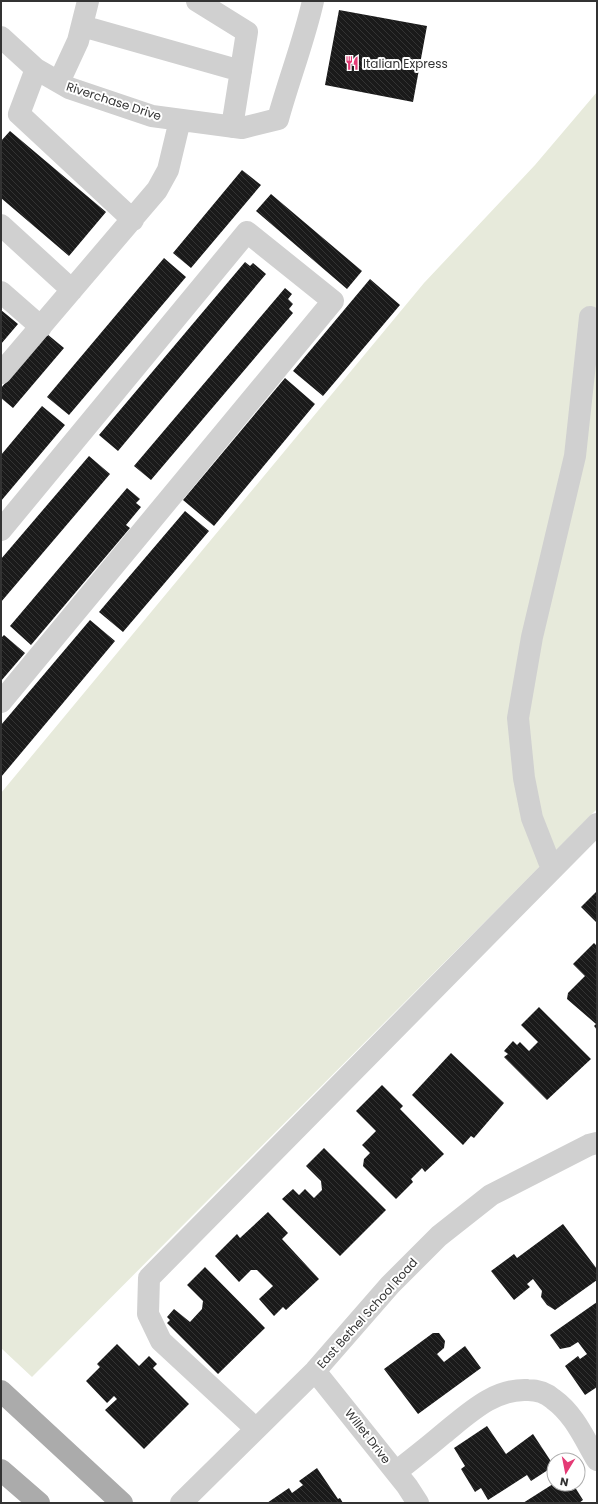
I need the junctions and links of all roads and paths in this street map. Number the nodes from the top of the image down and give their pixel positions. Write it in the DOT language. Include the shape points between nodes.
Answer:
graph roads {
  1 [pos="88,1"];
  2 [pos="197,1"];
  3 [pos="313,1"];
  4 [pos="82,26"];
  5 [pos="1,37"];
  6 [pos="36,69"];
  7 [pos="241,71"];
  8 [pos="59,82"];
  9 [pos="10,115"];
  10 [pos="180,120"];
  11 [pos="237,127"];
  12 [pos="133,220"];
  13 [pos="1,225"];
  14 [pos="72,290"];
  15 [pos="1,292"];
  16 [pos="590,317"];
  17 [pos="41,327"];
  18 [pos="1,373"];
  19 [pos="1,530"];
  20 [pos="1,702"];
  21 [pos="597,824"];
  22 [pos="552,870"];
  23 [pos="594,1149"];
  24 [pos="316,1371"];
  25 [pos="1,1391"];
  26 [pos="256,1429"];
  27 [pos="597,1460"];
  28 [pos="1,1470"];
  29 [pos="396,1472"];
  30 [pos="38,1503"];
  31 [pos="122,1503"];
  32 [pos="181,1503"];
  33 [pos="418,1503"];
  1 -- 4 [label="street"];
  2 -- 7 [label="street" via="247,32"];
  3 -- 11 [label="street" via="278,119"];
  4 -- 7 [label="street"];
  4 -- 8 [label="street"];
  5 -- 6 [label="street, Riverchase Drive"];
  6 -- 8 [label="street, Riverchase Drive"];
  6 -- 9 [label="street"];
  7 -- 11 [label="street"];
  8 -- 10 [label="street, Riverchase Drive" via="152,116"];
  9 -- 12 [label="street"];
  10 -- 11 [label="street, Riverchase Drive"];
  10 -- 12 [label="street" via="168,170 157,190"];
  12 -- 14 [label="street"];
  13 -- 14 [label="street"];
  14 -- 17 [label="street"];
  15 -- 17 [label="street"];
  16 -- 22 [label="street" via="576,456 532,637 518,718 524,778 532,818"];
  17 -- 18 [label="street"];
  19 -- 20 [label="street" via="247,232 333,302"];
  21 -- 22 [label="street"];
  22 -- 26 [label="street" via="149,1278 148,1314 161,1341"];
  23 -- 24 [label="street, East Bethel School Road" via="491,1195 439,1236 390,1285"];
  24 -- 26 [label="street, East Bethel School Road"];
  24 -- 29 [label="street, Willet Drive"];
  25 -- 31 [label="main road"];
  26 -- 32 [label="street, East Bethel School Road"];
  27 -- 29 [label="street" via="573,1418 553,1398 538,1390 518,1390 494,1397 475,1408"];
  28 -- 30 [label="main road"];
  29 -- 33 [label="street, Willet Drive"];
}
